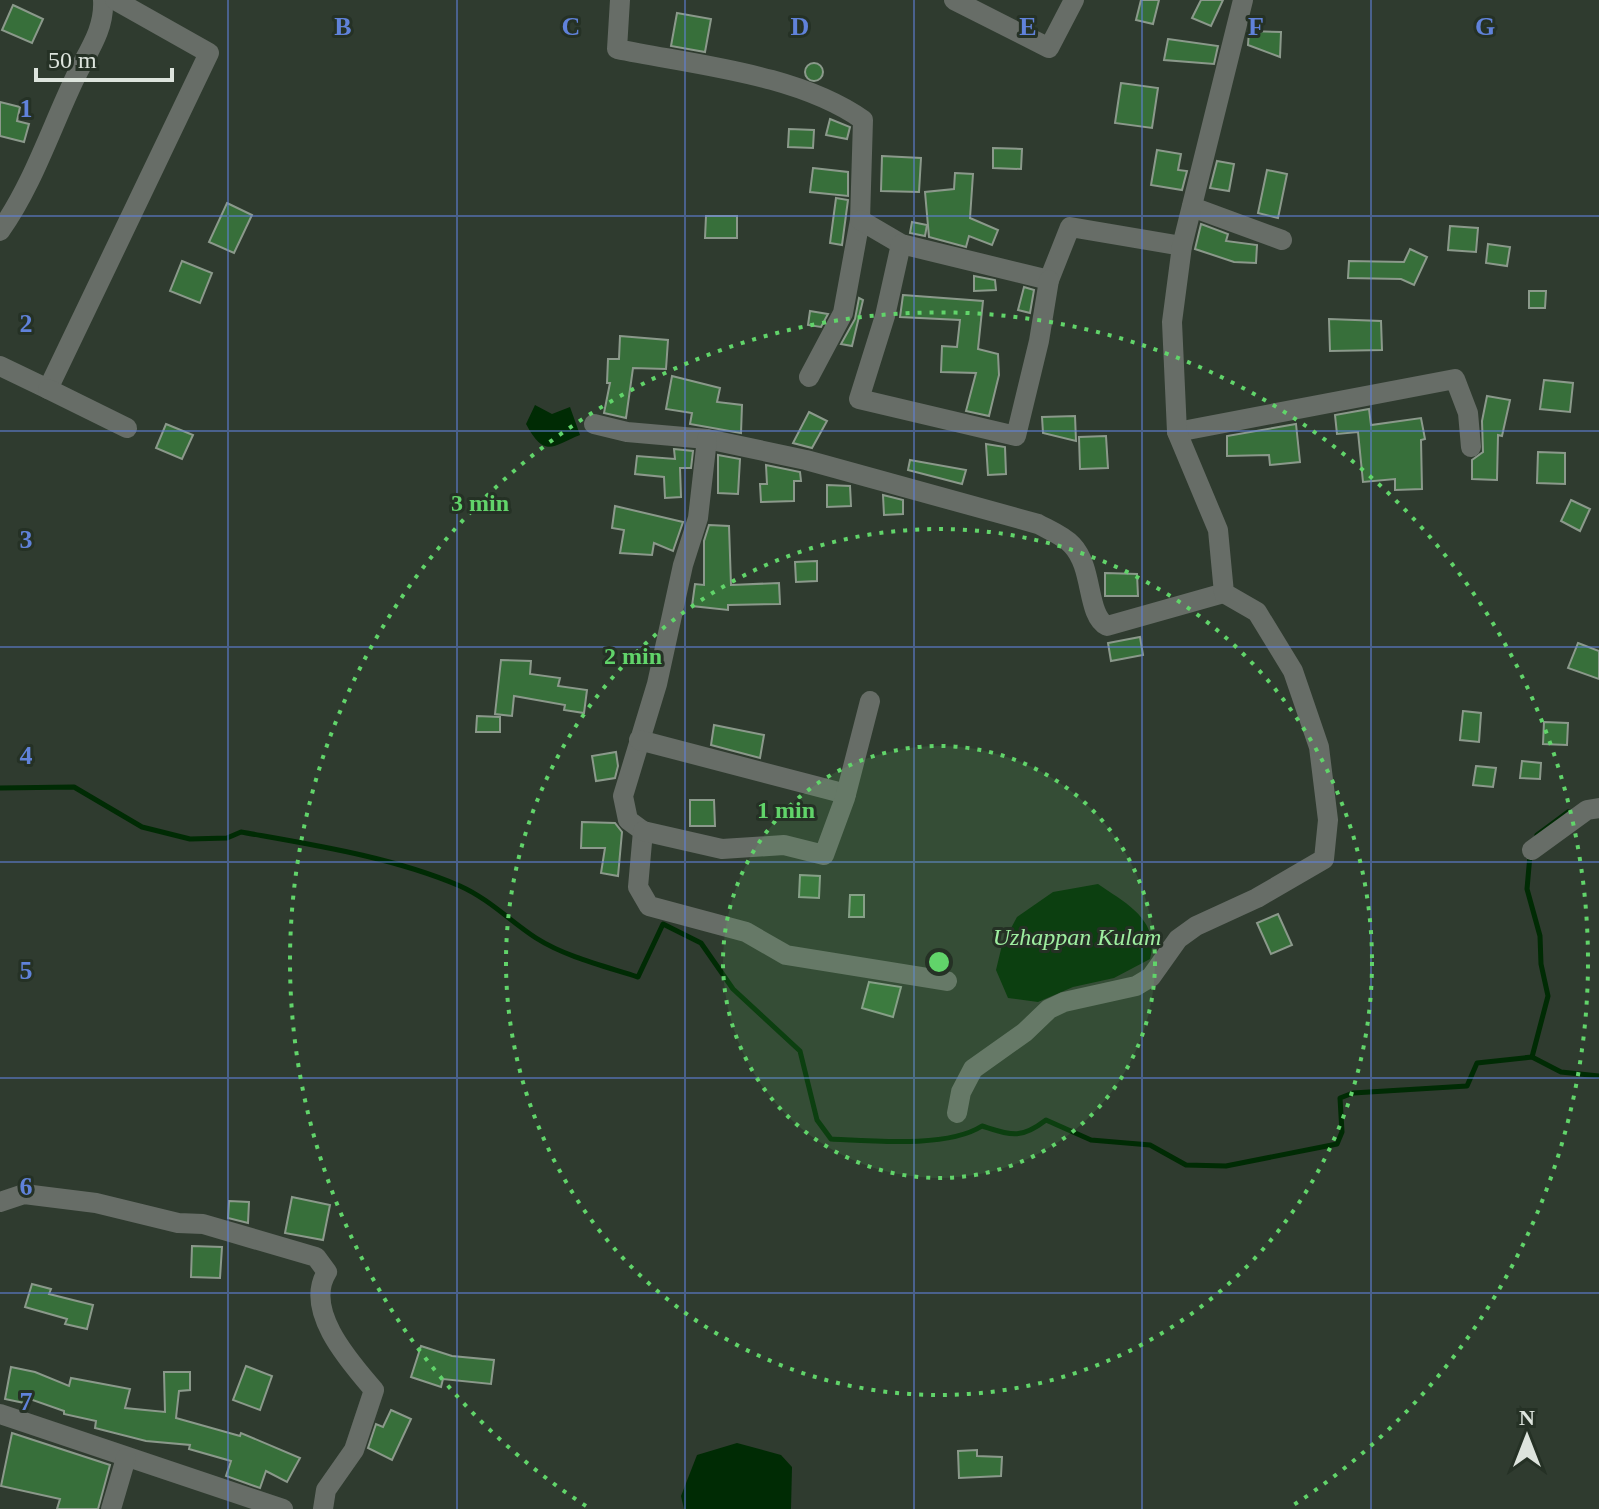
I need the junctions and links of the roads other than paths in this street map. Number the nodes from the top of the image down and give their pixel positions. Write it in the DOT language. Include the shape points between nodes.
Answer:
graph roads {
  1 [pos="103,0"];
  2 [pos="115,0"];
  3 [pos="620,0"];
  4 [pos="1074,0"];
  5 [pos="1243,0"];
  6 [pos="957,1"];
  7 [pos="1192,207"];
  8 [pos="860,220"];
  9 [pos="0,231"];
  10 [pos="1282,240"];
  11 [pos="901,244"];
  12 [pos="1182,246"];
  13 [pos="1049,280"];
  14 [pos="0,366"];
  15 [pos="809,377"];
  16 [pos="48,389"];
  17 [pos="594,424"];
  18 [pos="127,428"];
  19 [pos="1177,432"];
  20 [pos="707,439"];
  21 [pos="1471,447"];
  22 [pos="1224,593"];
  23 [pos="870,701"];
  24 [pos="639,740"];
  25 [pos="846,794"];
  26 [pos="1599,808"];
  27 [pos="643,831"];
  28 [pos="1532,850"];
  29 [pos="947,981"];
  30 [pos="957,1113"];
  31 [pos="0,1202"];
  32 [pos="0,1414"];
  33 [pos="126,1458"];
  34 [pos="111,1509"];
  35 [pos="283,1509"];
  36 [pos="323,1509"];
  1 -- 9 [label="street" via="97,34"];
  2 -- 16 [label="street" via="209,53"];
  3 -- 8 [label="street" via="617,49 782,83 843,106 863,120"];
  4 -- 6 [label="street" via="1049,48"];
  5 -- 7 [label="street"];
  7 -- 10 [label="street"];
  7 -- 12 [label="street"];
  8 -- 11 [label="street"];
  8 -- 15 [label="street" via="843,313"];
  11 -- 13 [label="street"];
  11 -- 13 [label="street" via="859,399 910,413 1016,436"];
  12 -- 13 [label="street" via="1070,227"];
  12 -- 19 [label="street" via="1172,322"];
  14 -- 16 [label="street"];
  16 -- 18 [label="street"];
  17 -- 20 [label="street"];
  19 -- 21 [label="street" via="1455,379 1468,413"];
  19 -- 22 [label="street" via="1218,530"];
  20 -- 22 [label="street" via="806,460 1038,524 1072,544 1090,574 1097,617 1107,626"];
  20 -- 24 [label="street" via="698,518"];
  22 -- 30 [label="street" via="1257,612 1293,671 1319,747 1328,820 1324,859 1196,926 1168,950 1151,977 1136,986 1049,1009 973,1069"];
  23 -- 25 [label="street"];
  24 -- 25 [label="street"];
  24 -- 27 [label="street" via="623,796 628,820"];
  25 -- 27 [label="street" via="824,855 784,845 722,849"];
  26 -- 28 [label="street" via="1587,810"];
  27 -- 29 [label="street" via="638,887 649,906 746,932 786,955"];
  31 -- 36 [label="street" via="24,1194 96,1203 203,1224 316,1257 327,1272 320,1283 321,1299 333,1340 374,1390 354,1450 326,1490"];
  32 -- 33 [label="street"];
  33 -- 34 [label="street"];
  33 -- 35 [label="street"];
}
